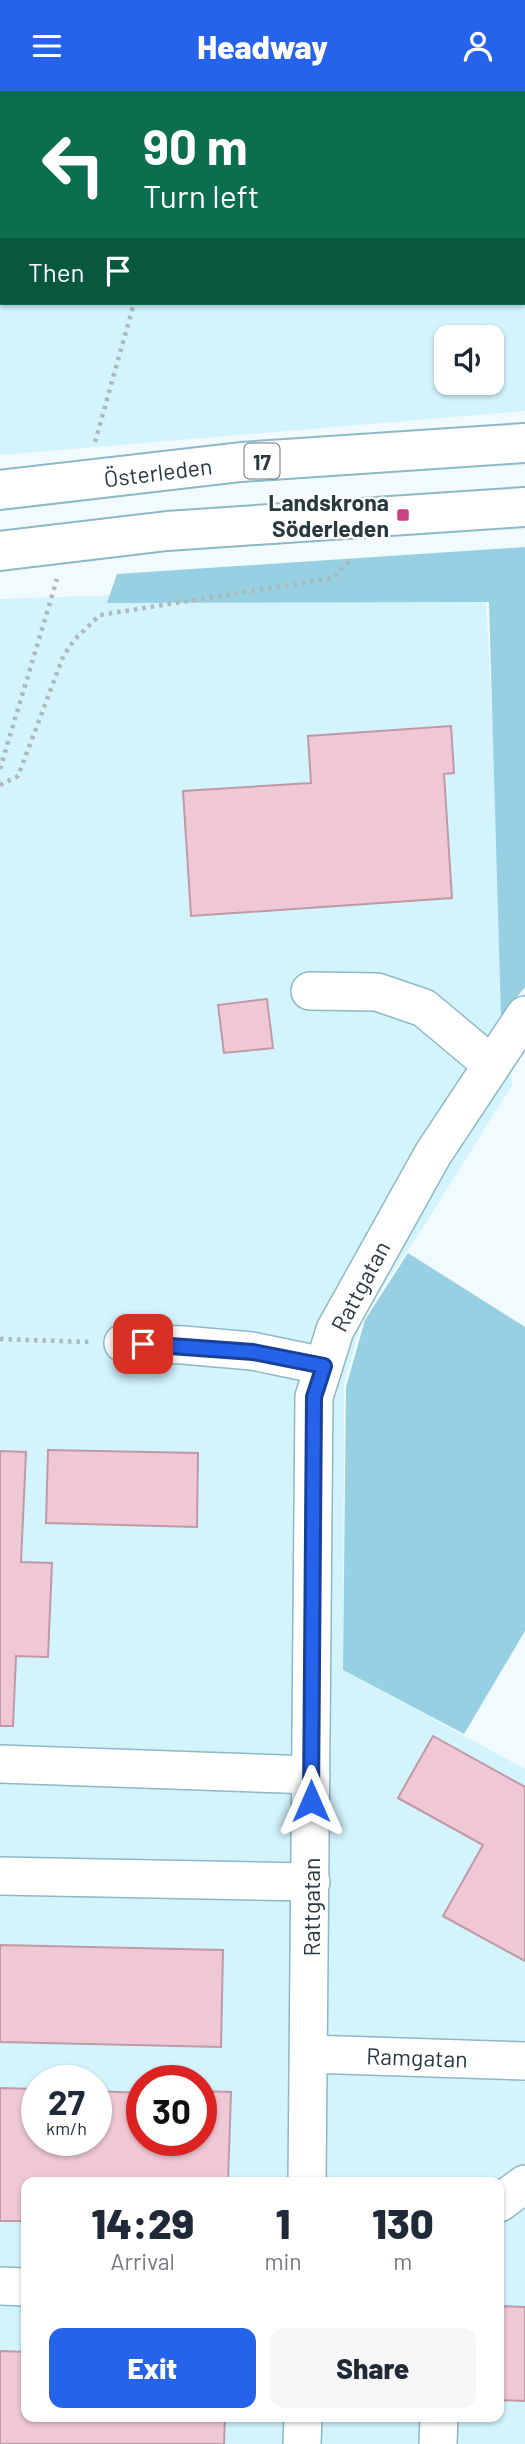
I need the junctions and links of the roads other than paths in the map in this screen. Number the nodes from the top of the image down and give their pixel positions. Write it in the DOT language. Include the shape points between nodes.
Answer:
graph roads {
  1 [pos="525,443"];
  2 [pos="0,490"];
  3 [pos="525,507"];
  4 [pos="0,551"];
  5 [pos="310,991"];
  6 [pos="525,1015"];
  7 [pos="492,1065"];
  8 [pos="123,1343"];
  9 [pos="324,1366"];
  10 [pos="0,1765"];
  11 [pos="312,1775"];
  12 [pos="0,1876"];
  13 [pos="311,1882"];
  14 [pos="309,2054"];
  15 [pos="525,2061"];
  16 [pos="307,2177"];
  17 [pos="525,2184"];
  18 [pos="504,2199"];
  19 [pos="0,2286"];
  20 [pos="21,2287"];
  21 [pos="303,2422"];
  22 [pos="439,2422"];
  23 [pos="302,2444"];
  24 [pos="438,2444"];
  1 -- 2 [label="main road, Österleden / 17" via="242,462"];
  3 -- 4 [label="main road" via="167,531"];
  5 -- 7 [label="street" via="377,992 424,1008"];
  6 -- 7 [label="street, Rattgatan"];
  7 -- 9 [label="street, Rattgatan" via="433,1154 335,1330"];
  8 -- 9 [label="street" via="253,1352"];
  9 -- 11 [label="street, Rattgatan" via="314,1397"];
  10 -- 11 [label="street"];
  11 -- 13 [label="street, Rattgatan"];
  12 -- 13 [label="street"];
  13 -- 14 [label="street, Rattgatan"];
  14 -- 15 [label="street, Ramgatan"];
  14 -- 16 [label="street, Rattgatan"];
  17 -- 18 [label="street"];
  19 -- 20 [label="street"];
  21 -- 23 [label="street"];
  22 -- 24 [label="street"];
}
